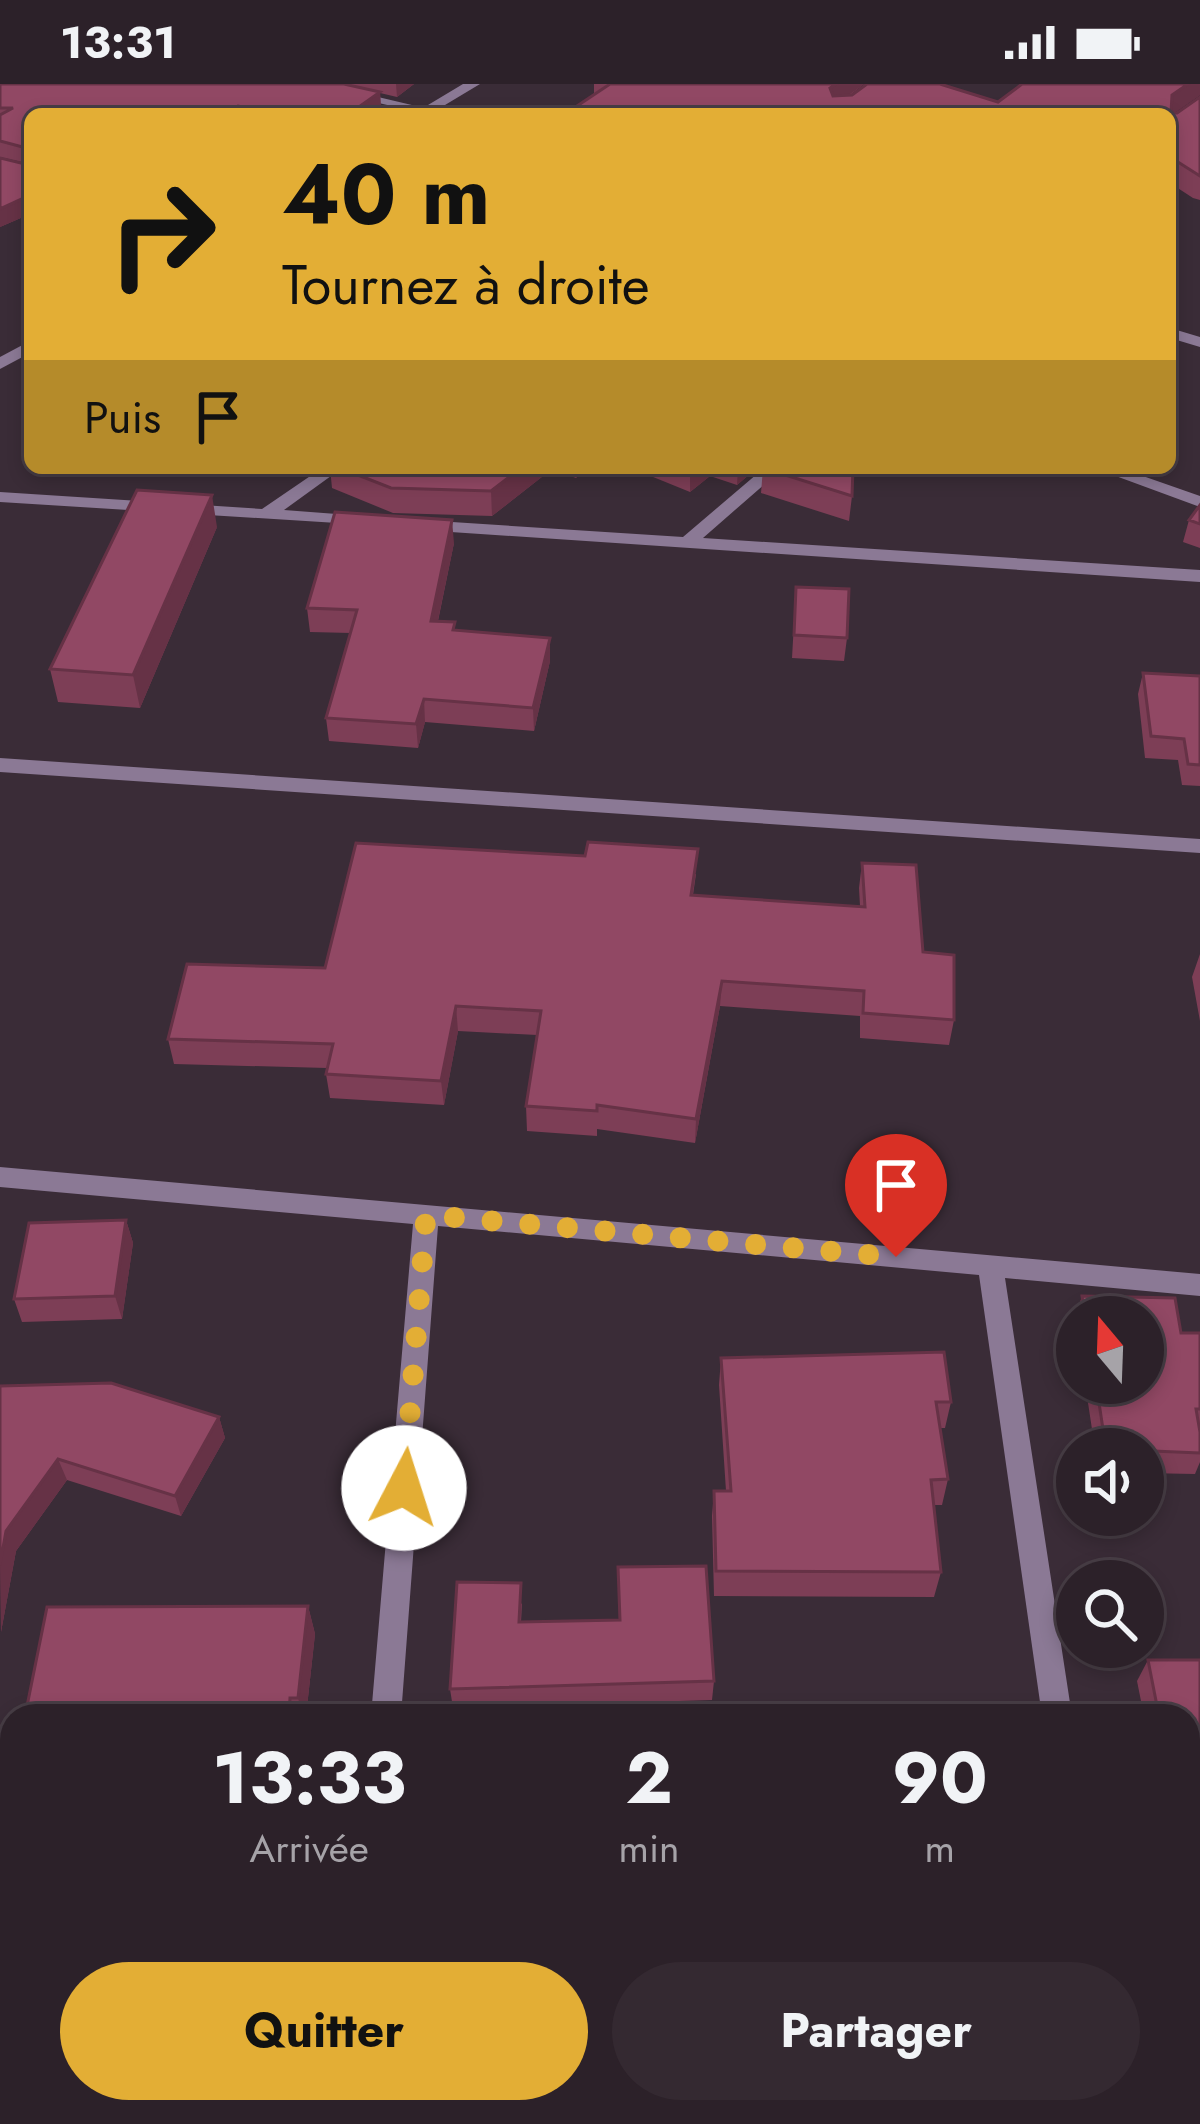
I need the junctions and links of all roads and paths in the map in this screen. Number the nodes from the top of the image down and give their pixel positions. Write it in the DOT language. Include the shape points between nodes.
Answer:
graph roads {
  1 [pos="304,84"];
  2 [pos="473,84"];
  3 [pos="406,108"];
  4 [pos="430,108"];
  5 [pos="324,474"];
  6 [pos="767,474"];
  7 [pos="1120,474"];
  8 [pos="0,497"];
  9 [pos="1200,502"];
  10 [pos="267,514"];
  11 [pos="384,522"];
  12 [pos="407,524"];
  13 [pos="688,542"];
  14 [pos="1200,576"];
  15 [pos="0,765"];
  16 [pos="1200,845"];
  17 [pos="0,1177"];
  18 [pos="426,1215"];
  19 [pos="990,1266"];
  20 [pos="1200,1285"];
  21 [pos="387,1704"];
  22 [pos="1055,1704"];
  1 -- 3 [label="street"];
  2 -- 4 [label="street"];
  5 -- 10 [label="street"];
  6 -- 13 [label="street"];
  7 -- 9 [label="street"];
  8 -- 10 [label="street"];
  10 -- 11 [label="street"];
  12 -- 13 [label="street"];
  13 -- 14 [label="street"];
  15 -- 16 [label="street"];
  17 -- 18 [label="street"];
  18 -- 19 [label="street"];
  18 -- 21 [label="street"];
  19 -- 20 [label="street"];
  19 -- 22 [label="street"];
}
